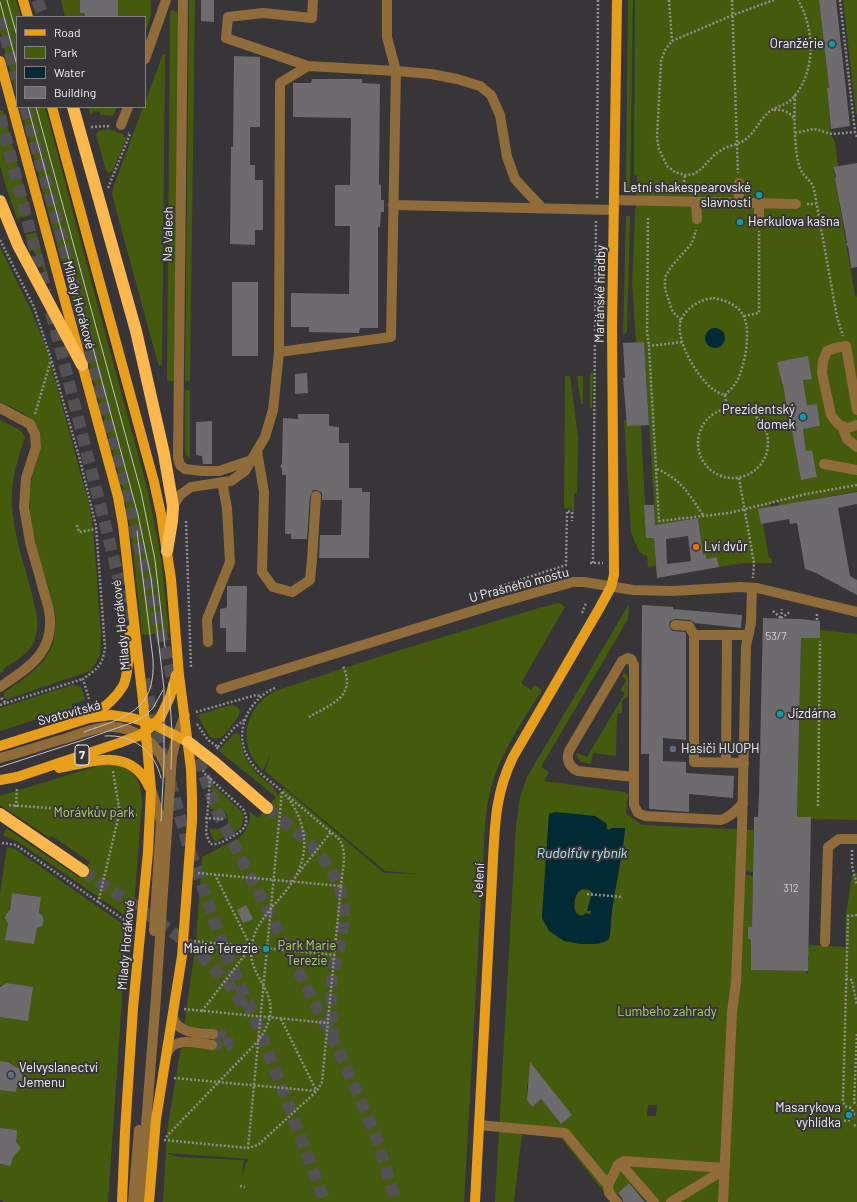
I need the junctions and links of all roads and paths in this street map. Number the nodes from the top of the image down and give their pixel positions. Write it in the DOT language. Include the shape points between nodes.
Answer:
graph roads {
  1 [pos="23,0"];
  2 [pos="179,0"];
  3 [pos="183,0"];
  4 [pos="314,0"];
  5 [pos="387,0"];
  6 [pos="598,0"];
  7 [pos="617,0"];
  8 [pos="669,0"];
  9 [pos="732,0"];
  10 [pos="774,0"];
  11 [pos="798,0"];
  12 [pos="840,0"];
  13 [pos="165,3"];
  14 [pos="733,15"];
  15 [pos="28,16"];
  16 [pos="672,41"];
  17 [pos="146,56"];
  18 [pos="0,61"];
  19 [pos="308,66"];
  20 [pos="396,71"];
  21 [pos="795,95"];
  22 [pos="52,108"];
  23 [pos="74,108"];
  24 [pos="128,108"];
  25 [pos="770,112"];
  26 [pos="795,120"];
  27 [pos="121,125"];
  28 [pos="855,132"];
  29 [pos="795,133"];
  30 [pos="130,134"];
  31 [pos="857,137"];
  32 [pos="737,144"];
  33 [pos="684,175"];
  34 [pos="684,182"];
  35 [pos="739,183"];
  36 [pos="108,189"];
  37 [pos="0,201"];
  38 [pos="696,202"];
  39 [pos="739,202"];
  40 [pos="759,203"];
  41 [pos="796,204"];
  42 [pos="393,205"];
  43 [pos="614,205"];
  44 [pos="542,208"];
  45 [pos="596,210"];
  46 [pos="648,218"];
  47 [pos="696,219"];
  48 [pos="759,222"];
  49 [pos="0,240"];
  50 [pos="744,316"];
  51 [pos="681,320"];
  52 [pos="682,342"];
  53 [pos="649,346"];
  54 [pos="846,346"];
  55 [pos="279,352"];
  56 [pos="52,359"];
  57 [pos="82,365"];
  58 [pos="725,395"];
  59 [pos="0,408"];
  60 [pos="727,408"];
  61 [pos="857,410"];
  62 [pos="30,424"];
  63 [pos="857,425"];
  64 [pos="842,426"];
  65 [pos="857,447"];
  66 [pos="255,456"];
  67 [pos="824,464"];
  68 [pos="656,468"];
  69 [pos="857,470"];
  70 [pos="739,478"];
  71 [pos="222,482"];
  72 [pos="857,485"];
  73 [pos="316,496"];
  74 [pos="173,506"];
  75 [pos="745,509"];
  76 [pos="185,514"];
  77 [pos="703,515"];
  78 [pos="572,521"];
  79 [pos="77,524"];
  80 [pos="96,529"];
  81 [pos="167,551"];
  82 [pos="603,563"];
  83 [pos="754,563"];
  84 [pos="611,587"];
  85 [pos="752,588"];
  86 [pos="470,596"];
  87 [pos="583,602"];
  88 [pos="590,604"];
  89 [pos="132,606"];
  90 [pos="782,609"];
  91 [pos="774,611"];
  92 [pos="790,612"];
  93 [pos="857,612"];
  94 [pos="781,618"];
  95 [pos="675,625"];
  96 [pos="694,635"];
  97 [pos="727,635"];
  98 [pos="748,635"];
  99 [pos="820,641"];
  100 [pos="208,642"];
  101 [pos="177,657"];
  102 [pos="343,666"];
  103 [pos="192,672"];
  104 [pos="83,678"];
  105 [pos="0,687"];
  106 [pos="275,688"];
  107 [pos="221,689"];
  108 [pos="260,696"];
  109 [pos="0,697"];
  110 [pos="89,699"];
  111 [pos="6,703"];
  112 [pos="0,705"];
  113 [pos="190,714"];
  114 [pos="309,717"];
  115 [pos="89,718"];
  116 [pos="245,720"];
  117 [pos="146,730"];
  118 [pos="177,736"];
  119 [pos="188,742"];
  120 [pos="0,746"];
  121 [pos="218,747"];
  122 [pos="0,758"];
  123 [pos="726,763"];
  124 [pos="744,763"];
  125 [pos="112,768"];
  126 [pos="204,773"];
  127 [pos="18,776"];
  128 [pos="210,778"];
  129 [pos="634,778"];
  130 [pos="0,780"];
  131 [pos="151,790"];
  132 [pos="282,791"];
  133 [pos="170,800"];
  134 [pos="743,803"];
  135 [pos="818,806"];
  136 [pos="119,807"];
  137 [pos="267,808"];
  138 [pos="113,813"];
  139 [pos="0,814"];
  140 [pos="124,814"];
  141 [pos="137,815"];
  142 [pos="206,818"];
  143 [pos="118,819"];
  144 [pos="225,819"];
  145 [pos="331,832"];
  146 [pos="854,839"];
  147 [pos="2,843"];
  148 [pos="83,871"];
  149 [pos="197,873"];
  150 [pos="214,874"];
  151 [pos="274,880"];
  152 [pos="292,882"];
  153 [pos="857,885"];
  154 [pos="341,886"];
  155 [pos="587,894"];
  156 [pos="623,897"];
  157 [pos="98,903"];
  158 [pos="271,909"];
  159 [pos="857,915"];
  160 [pos="130,924"];
  161 [pos="193,941"];
  162 [pos="826,942"];
  163 [pos="251,947"];
  164 [pos="267,949"];
  165 [pos="335,955"];
  166 [pos="846,979"];
  167 [pos="264,987"];
  168 [pos="857,1005"];
  169 [pos="184,1009"];
  170 [pos="202,1011"];
  171 [pos="261,1016"];
  172 [pos="271,1017"];
  173 [pos="173,1018"];
  174 [pos="281,1019"];
  175 [pos="328,1023"];
  176 [pos="213,1034"];
  177 [pos="857,1034"];
  178 [pos="258,1041"];
  179 [pos="212,1045"];
  180 [pos="167,1053"];
  181 [pos="172,1078"];
  182 [pos="218,1082"];
  183 [pos="254,1085"];
  184 [pos="316,1091"];
  185 [pos="857,1105"];
  186 [pos="855,1114"];
  187 [pos="844,1121"];
  188 [pos="479,1126"];
  189 [pos="248,1148"];
  190 [pos="620,1163"];
  191 [pos="725,1168"];
  192 [pos="608,1185"];
  193 [pos="240,1186"];
  194 [pos="245,1187"];
  195 [pos="122,1202"];
  196 [pos="133,1202"];
  197 [pos="140,1202"];
  198 [pos="149,1202"];
  199 [pos="475,1202"];
  200 [pos="617,1202"];
  201 [pos="654,1202"];
  202 [pos="671,1202"];
  203 [pos="722,1202"];
  1 -- 15 [label="main road"];
  2 -- 13 [label="street"];
  3 -- 66 [label="street, Na Valech" via="178,458 185,469 219,471"];
  4 -- 19 [label="street" via="312,18 264,13 228,17 226,38"];
  5 -- 20 [label="street" via="387,37"];
  6 -- 45 [label="path"];
  7 -- 43 [label="main road, Mariánské hradby"];
  8 -- 16 [label="path"];
  9 -- 14 [label="path"];
  10 -- 14 [label="path"];
  11 -- 21 [label="path" via="808,24 810,60 806,75"];
  12 -- 28 [label="path"];
  13 -- 17 [label="street"];
  14 -- 16 [label="path"];
  14 -- 32 [label="path"];
  16 -- 33 [label="path" via="661,61 658,144 667,166"];
  18 -- 57 [label="main road, Milady Horákové"];
  19 -- 20 [label="street"];
  19 -- 55 [label="street" via="280,83"];
  20 -- 42 [label="street"];
  20 -- 44 [label="street" via="457,79 480,86 491,95 500,115 507,157 515,179"];
  21 -- 25 [label="path" via="790,101"];
  21 -- 26 [label="path"];
  22 -- 81 [label="main road, Milady Horákové" via="154,482"];
  23 -- 74 [label="highway" via="143,360"];
  24 -- 27 [label="street"];
  25 -- 26 [label="path" via="783,111"];
  25 -- 32 [label="path" via="748,138"];
  26 -- 29 [label="path"];
  28 -- 29 [label="path" via="832,134 814,129"];
  28 -- 31 [label="path"];
  29 -- 54 [label="path" via="799,167 810,179 814,189 837,317"];
  30 -- 36 [label="path"];
  32 -- 33 [label="path" via="720,150 694,174"];
  32 -- 35 [label="path"];
  33 -- 34 [label="path"];
  35 -- 39 [label="street"];
  37 -- 57 [label="highway" via="18,245"];
  38 -- 39 [label="street"];
  38 -- 43 [label="street" via="638,200"];
  38 -- 47 [label="street"];
  39 -- 40 [label="street"];
  40 -- 41 [label="street"];
  40 -- 48 [label="street"];
  42 -- 44 [label="street"];
  42 -- 55 [label="street" via="391,338"];
  43 -- 45 [label="street"];
  43 -- 84 [label="main road, Mariánské hradby" via="614,568"];
  44 -- 45 [label="street"];
  45 -- 82 [label="path" via="591,563"];
  46 -- 53 [label="path" via="646,332"];
  47 -- 51 [label="path" via="692,243 668,271 664,283 672,310"];
  48 -- 50 [label="path" via="759,314"];
  49 -- 56 [label="path" via="34,307"];
  50 -- 51 [label="path" via="738,308 713,298 696,303"];
  50 -- 58 [label="path" via="747,335 741,371 734,386"];
  51 -- 52 [label="path"];
  52 -- 53 [label="path"];
  52 -- 58 [label="path" via="706,383"];
  53 -- 68 [label="path"];
  54 -- 61 [label="street"];
  54 -- 64 [label="street" via="827,351 822,373 831,415"];
  55 -- 66 [label="street" via="273,410 265,437"];
  56 -- 62 [label="path"];
  56 -- 80 [label="path"];
  57 -- 89 [label="main road, Milady Horákové" via="118,497"];
  58 -- 60 [label="path"];
  59 -- 62 [label="street"];
  60 -- 70 [label="path" via="706,420 700,430 700,454 706,465 715,473 727,478"];
  60 -- 70 [label="path" via="740,408 751,412 762,423 768,438 768,449 758,468"];
  62 -- 105 [label="street" via="35,434 36,447 26,478 24,506 30,542 49,610 50,630 40,656"];
  63 -- 64 [label="street" via="847,428"];
  64 -- 65 [label="street" via="847,439"];
  66 -- 71 [label="street" via="244,471 231,481"];
  66 -- 73 [label="street" via="264,492 262,572 273,587 292,592 310,580"];
  67 -- 69 [label="street"];
  68 -- 77 [label="path" via="677,480"];
  68 -- 77 [label="path" via="659,520"];
  70 -- 75 [label="path"];
  71 -- 74 [label="street" via="191,487 180,495"];
  71 -- 100 [label="street" via="228,508 230,562 208,619"];
  72 -- 75 [label="path"];
  74 -- 81 [label="highway"];
  75 -- 77 [label="path"];
  75 -- 83 [label="path"];
  76 -- 103 [label="path"];
  78 -- 86 [label="path" via="572,512 567,511 566,565"];
  79 -- 80 [label="path" via="78,532"];
  80 -- 104 [label="path" via="105,648 103,660 95,670"];
  81 -- 101 [label="main road, Milady Horákové"];
  84 -- 85 [label="street, U Prašného mostu" via="628,590"];
  84 -- 107 [label="street, U Prašného mostu" via="584,582 568,583"];
  84 -- 188 [label="main road, Jelení" via="520,744 499,797 494,844"];
  85 -- 93 [label="street, U Prašného mostu"];
  85 -- 98 [label="street"];
  87 -- 88 [label="path"];
  89 -- 115 [label="main road" via="124,685 109,704"];
  89 -- 117 [label="main road, Milady Horákové"];
  90 -- 94 [label="path"];
  91 -- 94 [label="path"];
  92 -- 94 [label="path"];
  95 -- 96 [label="street" via="689,626"];
  96 -- 97 [label="street"];
  96 -- 123 [label="street" via="694,762"];
  97 -- 98 [label="street"];
  97 -- 123 [label="street"];
  98 -- 124 [label="street"];
  99 -- 135 [label="path"];
  101 -- 113 [label="main road, Milady Horákové"];
  101 -- 117 [label="main road" via="176,675 170,698 160,718"];
  102 -- 114 [label="path" via="348,680 344,693 332,704"];
  104 -- 110 [label="path"];
  104 -- 111 [label="path"];
  106 -- 108 [label="path"];
  108 -- 113 [label="path"];
  108 -- 116 [label="path"];
  109 -- 111 [label="path"];
  111 -- 112 [label="path"];
  113 -- 118 [label="street"];
  113 -- 119 [label="main road, Milady Horákové"];
  115 -- 117 [label="main road, Svatovítská" via="119,716"];
  115 -- 120 [label="main road, Svatovítská"];
  116 -- 121 [label="path" via="234,728"];
  116 -- 132 [label="path" via="242,732 248,759"];
  117 -- 118 [label="main road, Svatovítská"];
  117 -- 122 [label="street" via="98,729"];
  117 -- 127 [label="main road, 7" via="119,743"];
  117 -- 131 [label="main road, Milady Horákové"];
  117 -- 133 [label="street" via="167,767"];
  118 -- 119 [label="main road, Svatovítská"];
  118 -- 133 [label="street" via="172,756"];
  119 -- 137 [label="highway"];
  119 -- 173 [label="main road, Milady Horákové" via="192,775 192,821 182,956"];
  123 -- 124 [label="street"];
  124 -- 134 [label="street"];
  125 -- 136 [label="path"];
  126 -- 128 [label="path"];
  127 -- 130 [label="main road, 7"];
  127 -- 131 [label="main road" via="114,759 133,766 142,774"];
  127 -- 138 [label="path" via="17,806"];
  128 -- 142 [label="path"];
  128 -- 142 [label="path" via="243,809 246,818 240,833 216,845 210,844 206,833"];
  129 -- 129 [label="street" via="634,665 628,658 622,661 569,751 568,764 578,771"];
  129 -- 134 [label="street" via="635,810 645,816 721,820 732,815"];
  131 -- 195 [label="main road, Milady Horákové" via="148,852 133,1008"];
  131 -- 196 [label="street" via="161,821"];
  132 -- 145 [label="path"];
  132 -- 151 [label="path"];
  132 -- 152 [label="path" via="298,814 304,832 302,859"];
  133 -- 197 [label="street"];
  134 -- 191 [label="street"];
  136 -- 138 [label="path"];
  136 -- 140 [label="path"];
  138 -- 143 [label="path"];
  139 -- 148 [label="highway"];
  140 -- 141 [label="path"];
  140 -- 143 [label="path"];
  142 -- 144 [label="path"];
  143 -- 157 [label="path"];
  145 -- 152 [label="path"];
  145 -- 154 [label="path" via="344,848"];
  146 -- 153 [label="path" via="852,866"];
  146 -- 162 [label="street" via="838,839 828,847"];
  147 -- 157 [label="path" via="16,845"];
  149 -- 150 [label="path"];
  150 -- 151 [label="path"];
  150 -- 163 [label="path"];
  151 -- 152 [label="path"];
  151 -- 158 [label="path"];
  152 -- 154 [label="path"];
  152 -- 158 [label="path"];
  154 -- 165 [label="path"];
  155 -- 156 [label="path"];
  157 -- 160 [label="path"];
  158 -- 163 [label="path" via="255,932"];
  158 -- 164 [label="path"];
  159 -- 166 [label="path" via="848,916"];
  161 -- 163 [label="path"];
  163 -- 164 [label="path"];
  163 -- 167 [label="path" via="252,962"];
  163 -- 170 [label="path"];
  164 -- 165 [label="path"];
  164 -- 167 [label="path"];
  165 -- 175 [label="path"];
  166 -- 168 [label="path" via="852,980"];
  166 -- 186 [label="path" via="843,1102"];
  167 -- 171 [label="path"];
  167 -- 172 [label="path" via="271,1003"];
  169 -- 170 [label="path"];
  170 -- 171 [label="path"];
  171 -- 172 [label="path"];
  171 -- 178 [label="path"];
  172 -- 174 [label="path"];
  172 -- 178 [label="path"];
  173 -- 176 [label="street" via="185,1031"];
  173 -- 180 [label="main road, Milady Horákové"];
  174 -- 175 [label="path"];
  174 -- 184 [label="path"];
  175 -- 184 [label="path" via="323,1076"];
  177 -- 185 [label="path" via="854,1102"];
  178 -- 182 [label="path"];
  178 -- 183 [label="path"];
  179 -- 180 [label="street" via="178,1042"];
  180 -- 198 [label="main road, Milady Horákové" via="156,1119"];
  181 -- 182 [label="path"];
  182 -- 183 [label="path"];
  182 -- 189 [label="path" via="163,1140"];
  183 -- 184 [label="path"];
  183 -- 189 [label="path"];
  184 -- 189 [label="path" via="258,1145"];
  186 -- 187 [label="path" via="850,1120"];
  188 -- 192 [label="street" via="565,1133"];
  188 -- 199 [label="main road, Jelení"];
  190 -- 191 [label="street" via="629,1161"];
  190 -- 192 [label="street"];
  190 -- 201 [label="street"];
  191 -- 202 [label="street"];
  191 -- 203 [label="street"];
  192 -- 200 [label="street" via="609,1193"];
  193 -- 194 [label="path"];
}
